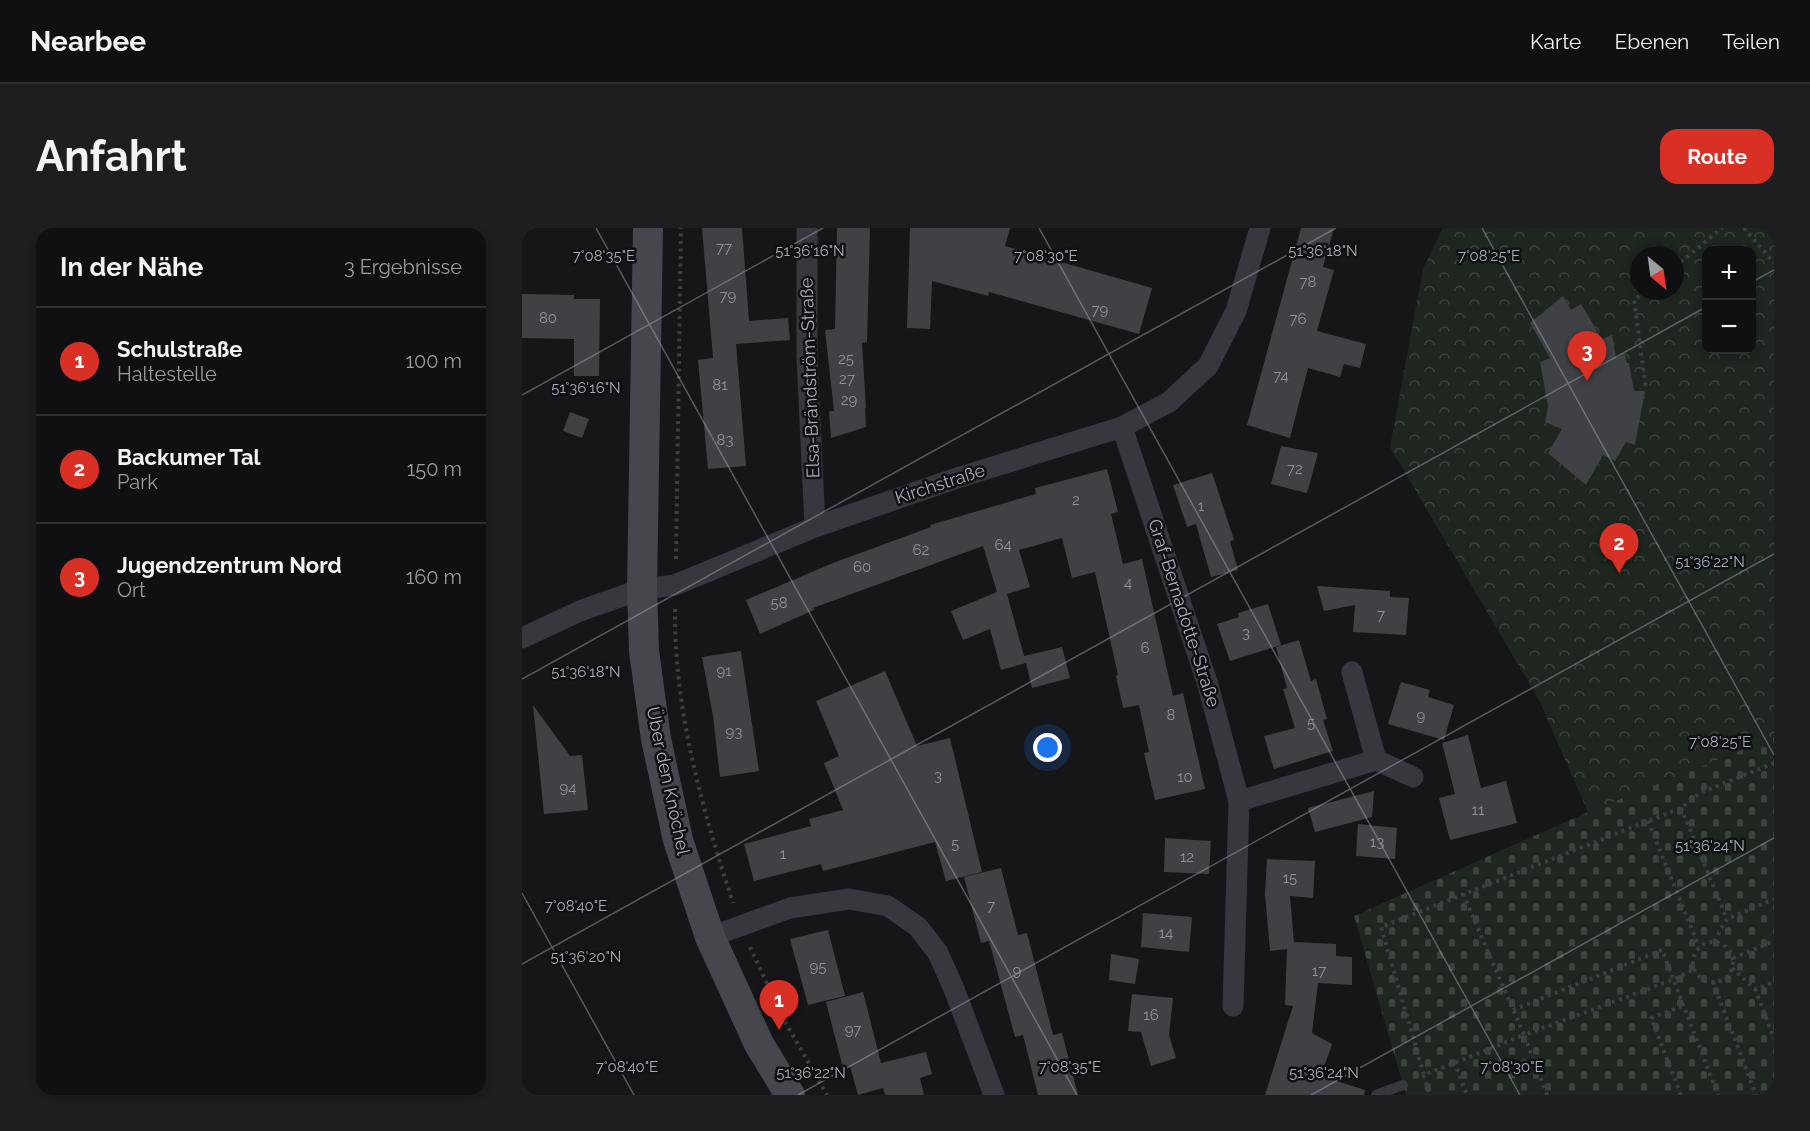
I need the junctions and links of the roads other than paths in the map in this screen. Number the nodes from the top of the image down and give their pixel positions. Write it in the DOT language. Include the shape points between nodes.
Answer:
graph roads {
  1 [pos="648,228"];
  2 [pos="807,228"];
  3 [pos="1260,228"];
  4 [pos="1122,427"];
  5 [pos="815,527"];
  6 [pos="642,590"];
  7 [pos="522,638"];
  8 [pos="1352,672"];
  9 [pos="1376,760"];
  10 [pos="1413,777"];
  11 [pos="1239,801"];
  12 [pos="710,937"];
  13 [pos="1233,1006"];
  14 [pos="1403,1085"];
  15 [pos="790,1095"];
  16 [pos="994,1095"];
  17 [pos="1376,1095"];
  1 -- 6 [label="main road, Über den Knöchel"];
  2 -- 5 [label="street, Elsa-Brändström-Straße" via="807,357"];
  3 -- 4 [label="street, Kirchstraße" via="1236,311 1208,366 1169,402"];
  4 -- 5 [label="street, Kirchstraße" via="954,478"];
  4 -- 11 [label="street, Graf-Bernadotte-Straße" via="1208,685"];
  5 -- 6 [label="street, Kirchstraße" via="675,585"];
  6 -- 7 [label="street, Kirchstraße" via="580,611"];
  6 -- 12 [label="main road, Über den Knöchel" via="644,651 656,739 678,840"];
  8 -- 9 [label="street"];
  9 -- 10 [label="street"];
  9 -- 11 [label="street"];
  11 -- 13 [label="street, Graf-Bernadotte-Straße"];
  12 -- 15 [label="main road, Über den Knöchel" via="759,1044"];
  12 -- 16 [label="street" via="790,908 849,899 888,906 918,927 938,953"];
  14 -- 17 [label="lane"];
}
